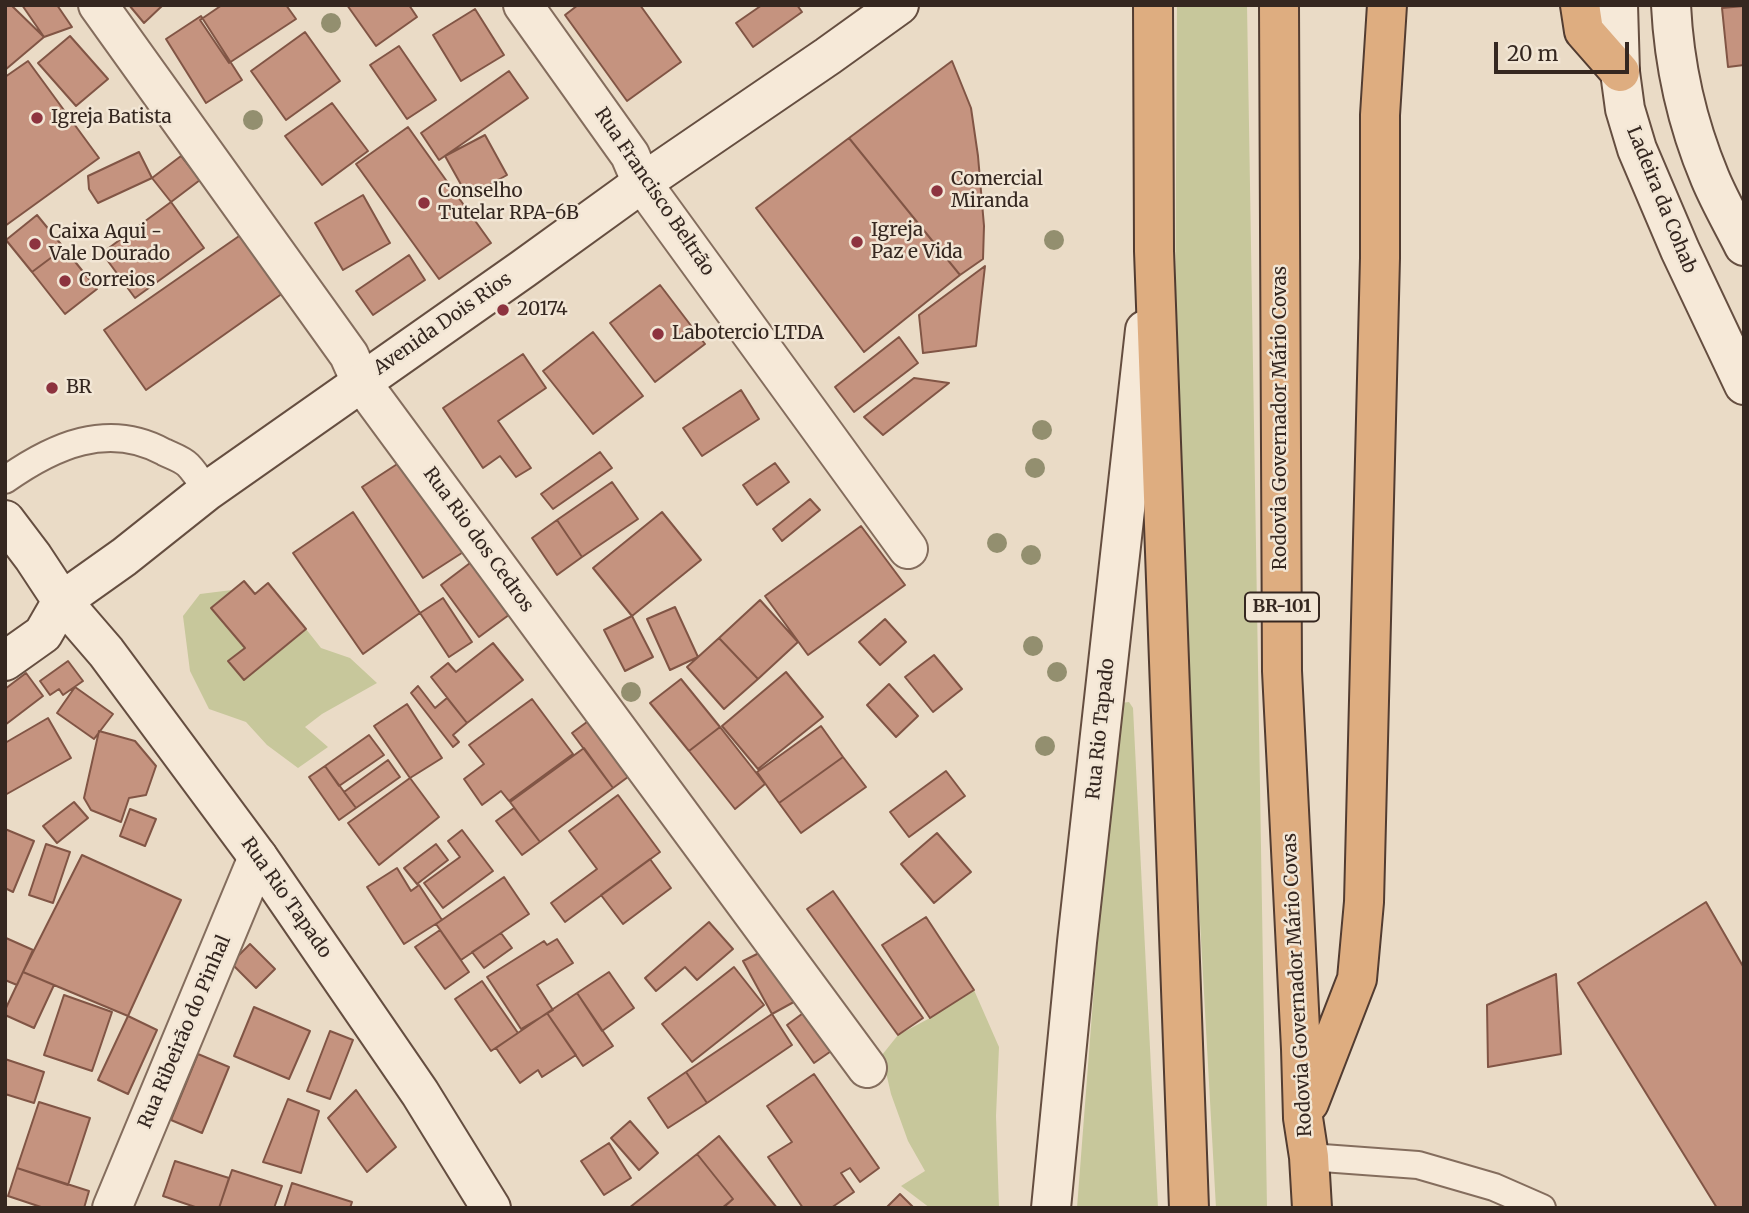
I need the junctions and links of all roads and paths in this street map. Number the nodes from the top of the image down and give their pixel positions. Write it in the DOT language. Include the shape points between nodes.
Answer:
graph roads {
  1 [pos="98,5"];
  2 [pos="523,5"];
  3 [pos="899,5"];
  4 [pos="1153,5"];
  5 [pos="1279,5"];
  6 [pos="1387,5"];
  7 [pos="1580,5"];
  8 [pos="1618,5"];
  9 [pos="1671,5"];
  10 [pos="1620,72"];
  11 [pos="642,183"];
  12 [pos="1744,246"];
  13 [pos="1154,251"];
  14 [pos="360,382"];
  15 [pos="1744,385"];
  16 [pos="5,480"];
  17 [pos="207,491"];
  18 [pos="5,520"];
  19 [pos="908,549"];
  20 [pos="62,601"];
  21 [pos="5,661"];
  22 [pos="258,857"];
  23 [pos="867,1068"];
  24 [pos="1303,1118"];
  25 [pos="1309,1157"];
  26 [pos="112,1208"];
  27 [pos="491,1208"];
  28 [pos="1051,1208"];
  29 [pos="1189,1208"];
  30 [pos="1312,1208"];
  31 [pos="1542,1208"];
  1 -- 14 [label="main road, Rua Rio dos Cedros" via="349,355"];
  2 -- 11 [label="main road, Rua Francisco Beltrão" via="630,155"];
  3 -- 11 [label="main road, Avenida Dois Rios"];
  4 -- 13 [label="highway"];
  5 -- 24 [label="highway, Rodovia Governador Mário Covas / BR-101" via="1282,671"];
  6 -- 24 [label="highway" via="1380,116 1364,902 1356,979"];
  7 -- 10 [label="highway" via="1584,31"];
  8 -- 10 [label="main road, Ladeira da Cohab"];
  9 -- 12 [label="main road" via="1676,68 1688,117 1711,179"];
  10 -- 15 [label="main road, Ladeira da Cohab" via="1637,149"];
  11 -- 14 [label="main road, Avenida Dois Rios"];
  11 -- 19 [label="main road, Rua Francisco Beltrão"];
  13 -- 28 [label="main road, Rua Rio Tapado"];
  13 -- 29 [label="highway"];
  14 -- 17 [label="main road, Avenida Dois Rios"];
  14 -- 23 [label="main road, Rua Rio dos Cedros"];
  16 -- 17 [label="lane" via="47,454 79,441 104,438 154,446 187,464"];
  17 -- 20 [label="main road, Avenida Dois Rios"];
  18 -- 20 [label="main road, Rua Rio Tapado"];
  20 -- 21 [label="main road, Avenida Dois Rios" via="43,634"];
  20 -- 22 [label="main road, Rua Rio Tapado" via="106,652"];
  22 -- 26 [label="main road, Rua Ribeirão do Pinhal"];
  22 -- 27 [label="main road, Rua Rio Tapado" via="420,1093"];
  24 -- 25 [label="highway, Rodovia Governador Mário Covas / BR-101"];
  25 -- 30 [label="highway, Rodovia Governador Mário Covas / BR-101"];
  25 -- 31 [label="lane" via="1419,1165 1494,1187"];
}
